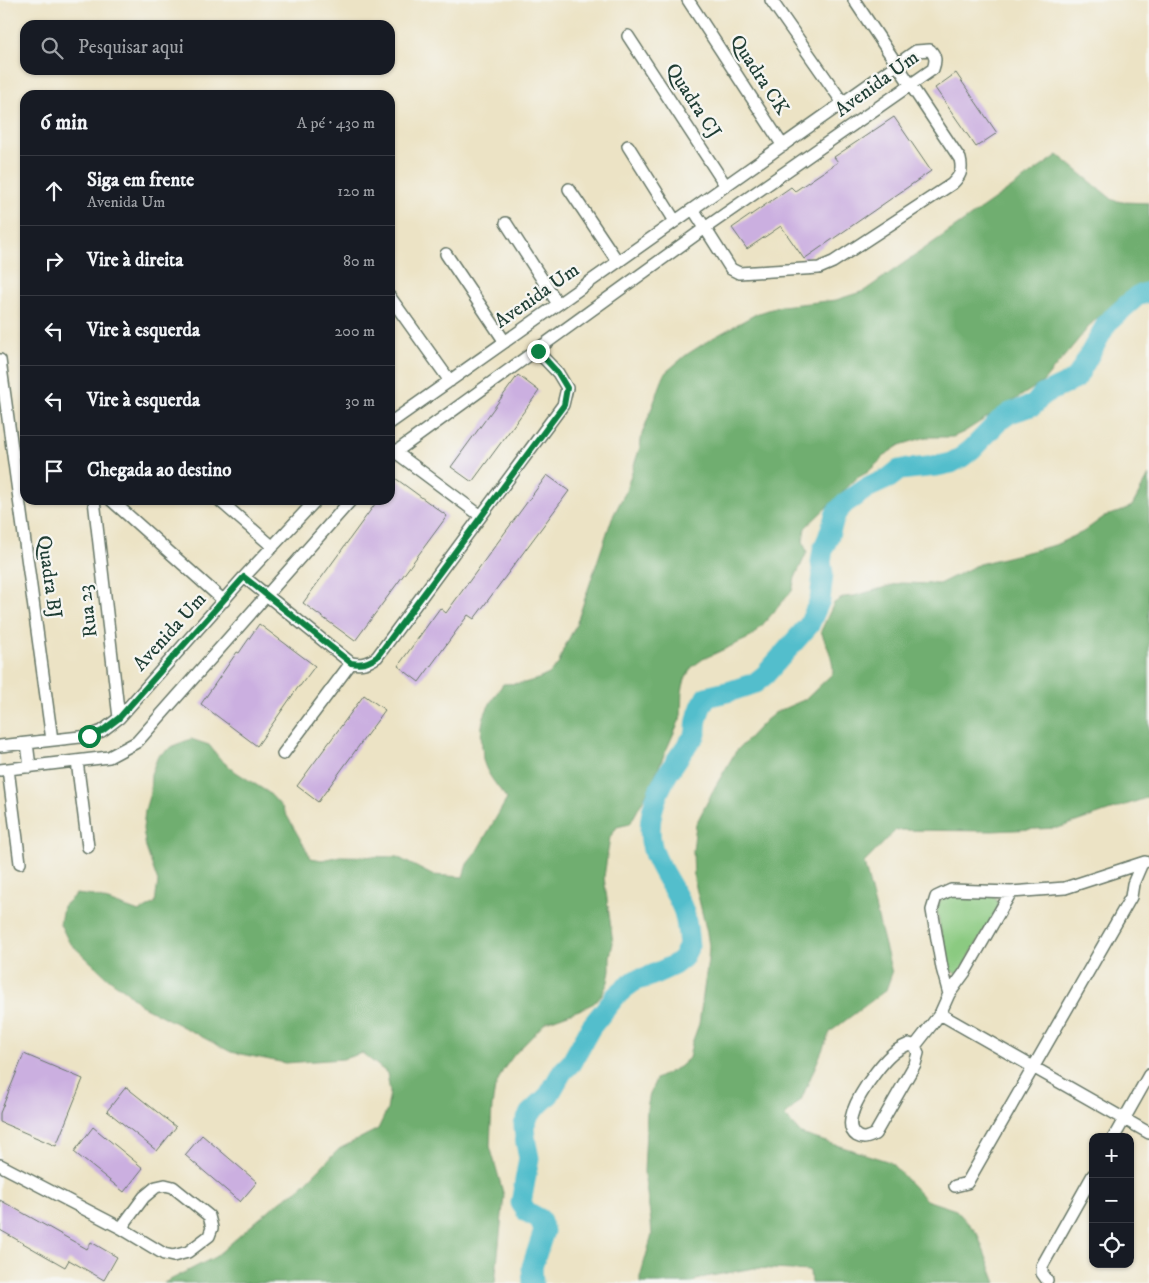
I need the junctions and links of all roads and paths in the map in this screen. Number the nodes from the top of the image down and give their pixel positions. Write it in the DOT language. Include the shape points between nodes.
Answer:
graph roads {
  1 [pos="688,0"];
  2 [pos="771,0"];
  3 [pos="854,0"];
  4 [pos="628,36"];
  5 [pos="898,63"];
  6 [pos="911,85"];
  7 [pos="843,103"];
  8 [pos="628,146"];
  9 [pos="783,146"];
  10 [pos="726,186"];
  11 [pos="569,189"];
  12 [pos="693,209"];
  13 [pos="675,222"];
  14 [pos="506,224"];
  15 [pos="705,228"];
  16 [pos="446,254"];
  17 [pos="618,262"];
  18 [pos="395,304"];
  19 [pos="558,304"];
  20 [pos="505,342"];
  21 [pos="538,351"];
  22 [pos="0,360"];
  23 [pos="450,381"];
  24 [pos="395,417"];
  25 [pos="395,449"];
  26 [pos="395,455"];
  27 [pos="95,505"];
  28 [pos="117,505"];
  29 [pos="226,505"];
  30 [pos="311,505"];
  31 [pos="347,505"];
  32 [pos="481,516"];
  33 [pos="273,547"];
  34 [pos="244,577"];
  35 [pos="266,595"];
  36 [pos="224,601"];
  37 [pos="351,663"];
  38 [pos="119,718"];
  39 [pos="52,740"];
  40 [pos="27,743"];
  41 [pos="0,746"];
  42 [pos="283,754"];
  43 [pos="77,761"];
  44 [pos="30,767"];
  45 [pos="4,770"];
  46 [pos="88,847"];
  47 [pos="1146,861"];
  48 [pos="20,864"];
  49 [pos="1011,892"];
  50 [pos="950,994"];
  51 [pos="940,1014"];
  52 [pos="915,1046"];
  53 [pos="1033,1067"];
  54 [pos="1149,1075"];
  55 [pos="1124,1119"];
  56 [pos="1116,1133"];
  57 [pos="1149,1133"];
  58 [pos="0,1165"];
  59 [pos="1091,1178"];
  60 [pos="955,1186"];
  61 [pos="121,1228"];
  62 [pos="1047,1280"];
  1 -- 9 [label="street, Quadra CK"];
  2 -- 7 [label="street"];
  3 -- 5 [label="street"];
  4 -- 10 [label="street, Quadra CJ"];
  5 -- 6 [label="street"];
  5 -- 6 [label="street, Avenida Um" via="916,50 930,50 933,54 936,62 933,69"];
  5 -- 7 [label="street, Avenida Um"];
  6 -- 15 [label="street, Avenida Um"];
  6 -- 15 [label="street" via="960,159 960,176 952,184 834,262 819,268 739,273 731,269"];
  7 -- 9 [label="street, Avenida Um"];
  8 -- 13 [label="street"];
  9 -- 10 [label="street, Avenida Um"];
  10 -- 12 [label="street, Avenida Um"];
  11 -- 17 [label="street"];
  12 -- 13 [label="street, Avenida Um"];
  12 -- 15 [label="street"];
  13 -- 17 [label="street, Avenida Um"];
  14 -- 19 [label="street"];
  15 -- 21 [label="street, Avenida Um"];
  16 -- 20 [label="street"];
  17 -- 19 [label="street, Avenida Um"];
  18 -- 23 [label="street"];
  19 -- 20 [label="street, Avenida Um"];
  20 -- 23 [label="street, Avenida Um"];
  21 -- 25 [label="street, Avenida Um"];
  21 -- 32 [label="street" via="567,388 564,405"];
  22 -- 39 [label="street, Quadra BJ"];
  23 -- 24 [label="street, Avenida Um"];
  26 -- 32 [label="street"];
  27 -- 38 [label="street, Rua 23"];
  28 -- 36 [label="street"];
  29 -- 33 [label="street"];
  30 -- 33 [label="street, Avenida Um"];
  31 -- 35 [label="street"];
  32 -- 37 [label="street" via="377,657 360,665"];
  33 -- 34 [label="street, Avenida Um"];
  34 -- 35 [label="street"];
  34 -- 36 [label="street, Avenida Um"];
  35 -- 37 [label="street"];
  35 -- 43 [label="street" via="137,742 109,757"];
  36 -- 38 [label="street, Avenida Um"];
  37 -- 42 [label="street"];
  38 -- 39 [label="street, Avenida Um" via="89,736"];
  39 -- 40 [label="street, Avenida Um"];
  40 -- 41 [label="street, Avenida Um"];
  40 -- 44 [label="street"];
  43 -- 44 [label="street"];
  43 -- 46 [label="street"];
  44 -- 45 [label="street"];
  45 -- 48 [label="street"];
  47 -- 49 [label="street" via="1065,888"];
  47 -- 53 [label="street" via="1133,884 1131,897"];
  49 -- 50 [label="street"];
  49 -- 50 [label="street" via="951,890 936,897 932,910"];
  50 -- 51 [label="street"];
  51 -- 52 [label="street"];
  51 -- 53 [label="street"];
  52 -- 52 [label="street" via="909,1044 890,1056 866,1087 851,1119 854,1135 868,1138 875,1134 915,1064 918,1053"];
  53 -- 55 [label="street"];
  53 -- 60 [label="street" via="967,1183"];
  54 -- 55 [label="street"];
  55 -- 56 [label="street"];
  55 -- 57 [label="street"];
  58 -- 61 [label="street"];
  59 -- 62 [label="street" via="1042,1266"];
  61 -- 61 [label="street" via="144,1197 156,1187 165,1185 173,1187 210,1216 212,1228 209,1236 188,1252 173,1256 164,1254"];
}
